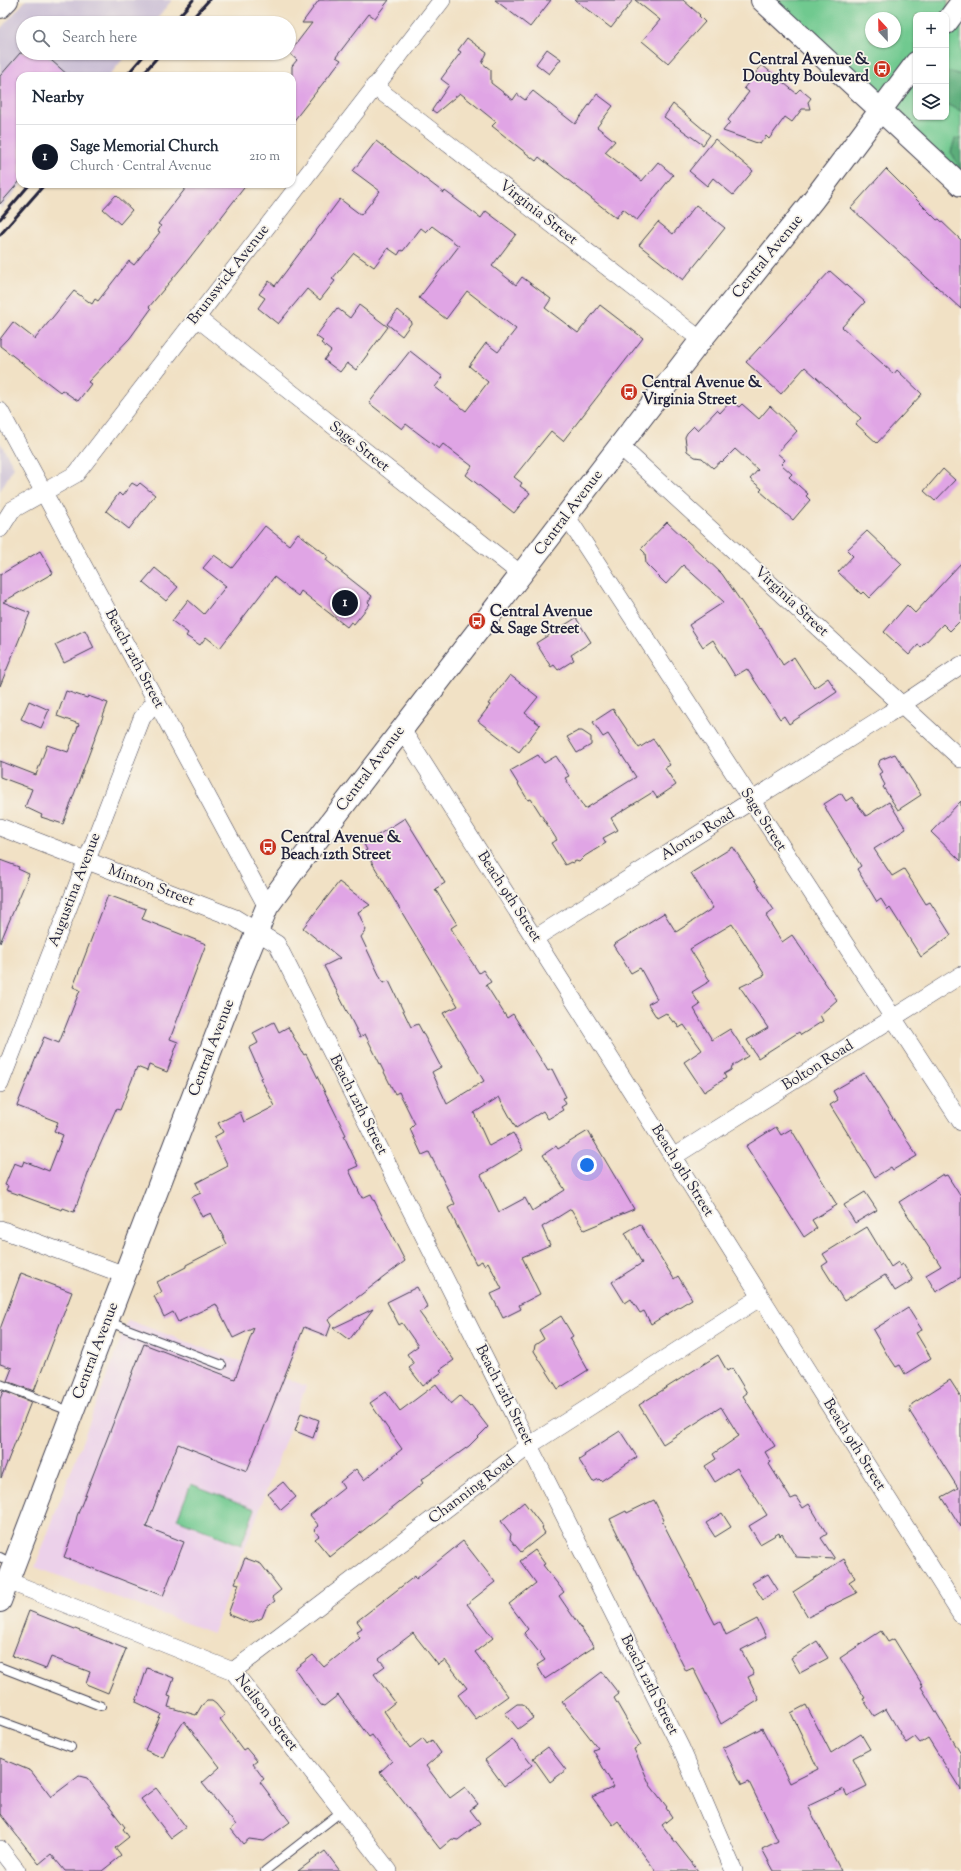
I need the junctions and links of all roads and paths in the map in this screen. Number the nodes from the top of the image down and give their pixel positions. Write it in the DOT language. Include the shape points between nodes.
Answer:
graph roads {
  1 [pos="7,0"];
  2 [pos="442,0"];
  3 [pos="762,0"];
  4 [pos="961,3"];
  5 [pos="0,7"];
  6 [pos="949,19"];
  7 [pos="913,67"];
  8 [pos="374,86"];
  9 [pos="880,111"];
  10 [pos="961,185"];
  11 [pos="197,318"];
  12 [pos="701,340"];
  13 [pos="0,411"];
  14 [pos="620,446"];
  15 [pos="44,492"];
  16 [pos="567,517"];
  17 [pos="0,529"];
  18 [pos="522,575"];
  19 [pos="961,665"];
  20 [pos="156,700"];
  21 [pos="903,705"];
  22 [pos="401,728"];
  23 [pos="961,758"];
  24 [pos="751,802"];
  25 [pos="0,827"];
  26 [pos="87,860"];
  27 [pos="267,907"];
  28 [pos="256,931"];
  29 [pos="535,938"];
  30 [pos="961,975"];
  31 [pos="895,1018"];
  32 [pos="0,1084"];
  33 [pos="961,1122"];
  34 [pos="673,1156"];
  35 [pos="0,1229"];
  36 [pos="125,1275"];
  37 [pos="761,1297"];
  38 [pos="108,1321"];
  39 [pos="222,1365"];
  40 [pos="0,1384"];
  41 [pos="73,1412"];
  42 [pos="530,1445"];
  43 [pos="7,1567"];
  44 [pos="0,1601"];
  45 [pos="961,1615"];
  46 [pos="0,1666"];
  47 [pos="232,1671"];
  48 [pos="100,1706"];
  49 [pos="0,1722"];
  50 [pos="71,1747"];
  51 [pos="342,1811"];
  52 [pos="0,1849"];
  53 [pos="17,1871"];
  54 [pos="265,1871"];
  55 [pos="389,1871"];
  56 [pos="734,1871"];
  1 -- 5 [label="street"];
  2 -- 8 [label="street, Brunswick Avenue"];
  3 -- 9 [label="street"];
  4 -- 6 [label="street"];
  7 -- 9 [label="street, Central Avenue"];
  8 -- 11 [label="street, Brunswick Avenue"];
  8 -- 12 [label="street, Virginia Street"];
  9 -- 10 [label="street"];
  9 -- 12 [label="street, Central Avenue" via="813,200"];
  11 -- 15 [label="street, Brunswick Avenue" via="76,474"];
  11 -- 18 [label="street, Sage Street"];
  12 -- 14 [label="street, Central Avenue"];
  13 -- 15 [label="street, Beach 12th Street"];
  14 -- 16 [label="street, Central Avenue"];
  14 -- 21 [label="street, Virginia Street"];
  15 -- 17 [label="street, Brunswick Avenue" via="12,510"];
  15 -- 20 [label="street, Beach 12th Street"];
  16 -- 18 [label="street, Central Avenue"];
  16 -- 24 [label="street, Sage Street"];
  18 -- 22 [label="street, Central Avenue"];
  19 -- 21 [label="street, Alonzo Road"];
  20 -- 26 [label="street, Augustina Avenue" via="142,718"];
  20 -- 27 [label="street, Beach 12th Street"];
  21 -- 23 [label="street, Virginia Street"];
  21 -- 24 [label="street, Alonzo Road"];
  22 -- 27 [label="street, Central Avenue"];
  22 -- 29 [label="street, Beach 9th Street"];
  24 -- 29 [label="street, Alonzo Road"];
  24 -- 31 [label="street, Sage Street"];
  25 -- 26 [label="street, Minton Street"];
  26 -- 28 [label="street, Minton Street" via="235,918"];
  26 -- 32 [label="street, Augustina Avenue"];
  27 -- 28 [label="street, Central Avenue"];
  28 -- 36 [label="street, Central Avenue"];
  28 -- 42 [label="street, Beach 12th Street" via="277,944"];
  29 -- 34 [label="street, Beach 9th Street"];
  30 -- 31 [label="street, Bolton Road"];
  31 -- 33 [label="street, Sage Street"];
  31 -- 34 [label="street, Bolton Road"];
  34 -- 37 [label="street, Beach 9th Street"];
  35 -- 36 [label="street"];
  36 -- 38 [label="street, Central Avenue"];
  37 -- 42 [label="street, Channing Road"];
  37 -- 45 [label="street, Beach 9th Street"];
  38 -- 39 [label="lane"];
  38 -- 41 [label="street, Central Avenue"];
  40 -- 41 [label="lane"];
  41 -- 43 [label="street, Central Avenue"];
  42 -- 47 [label="street, Channing Road"];
  42 -- 56 [label="street, Beach 12th Street" via="681,1748"];
  43 -- 44 [label="street, Central Avenue"];
  43 -- 47 [label="street, Neilson Street"];
  46 -- 48 [label="lane"];
  47 -- 51 [label="street, Neilson Street"];
  49 -- 50 [label="lane"];
  51 -- 54 [label="lane"];
  51 -- 55 [label="street, Neilson Street"];
  52 -- 53 [label="street"];
}
